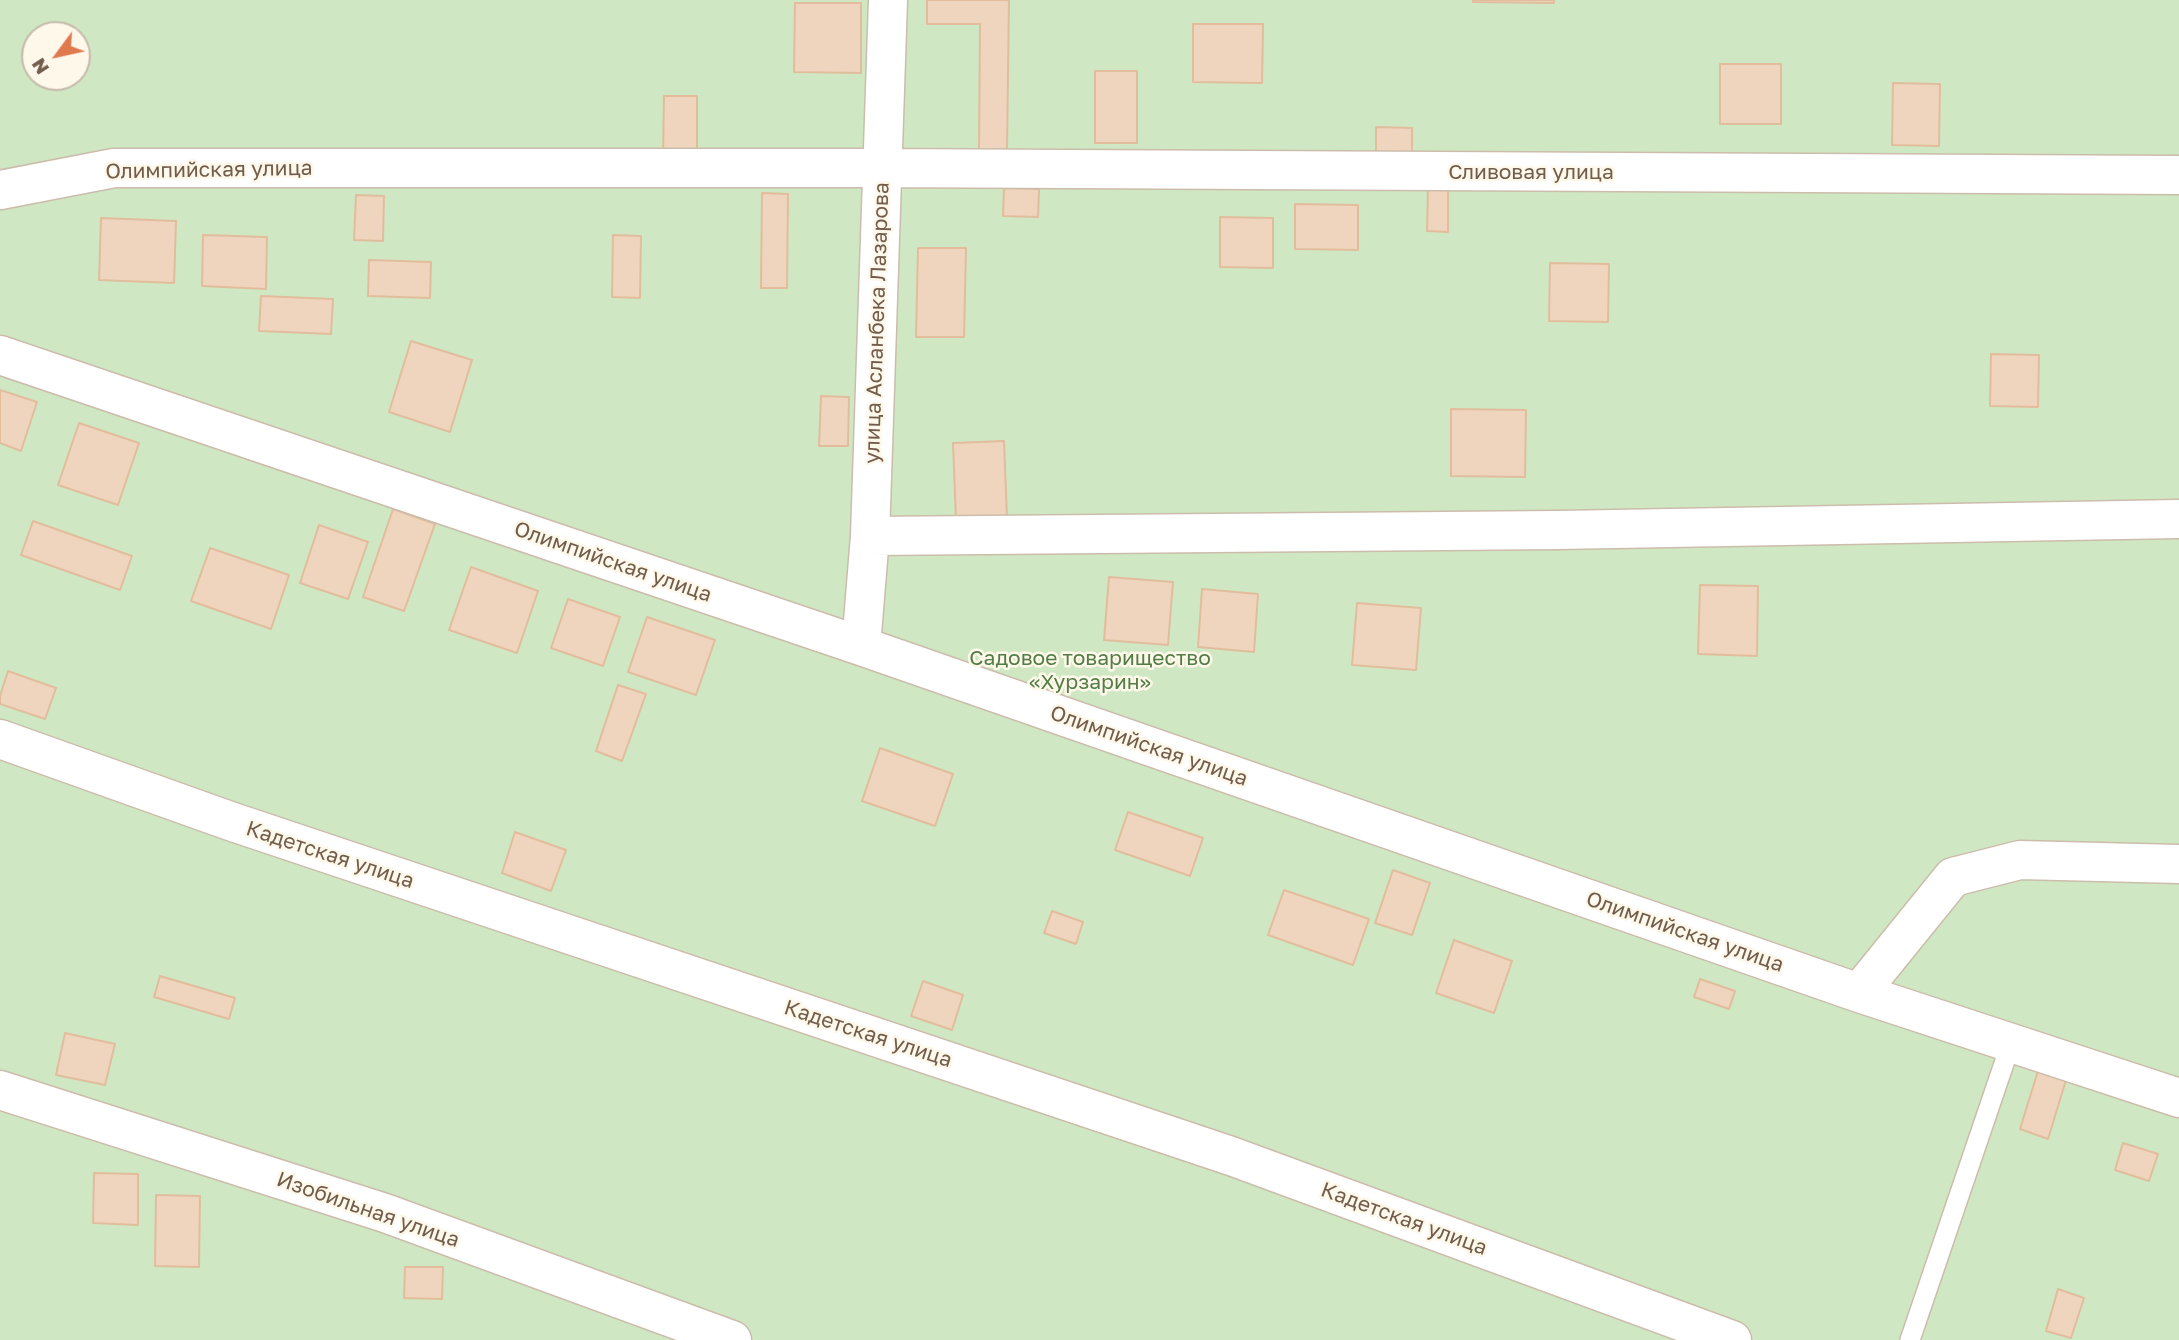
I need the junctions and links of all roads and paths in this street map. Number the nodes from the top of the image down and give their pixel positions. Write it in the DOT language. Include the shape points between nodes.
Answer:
graph roads {
  1 [pos="888,0"];
  2 [pos="882,169"];
  3 [pos="2179,175"];
  4 [pos="0,190"];
  5 [pos="0,355"];
  6 [pos="2179,519"];
  7 [pos="870,536"];
  8 [pos="861,646"];
  9 [pos="0,739"];
  10 [pos="2179,864"];
  11 [pos="1859,993"];
  12 [pos="2011,1043"];
  13 [pos="0,1090"];
  14 [pos="2179,1098"];
  15 [pos="732,1340"];
  16 [pos="1732,1340"];
  17 [pos="1910,1340"];
  1 -- 2 [label="street, улица Асланбека Лазарова"];
  2 -- 3 [label="street, Сливовая улица"];
  2 -- 4 [label="street, Олимпийская улица" via="114,168"];
  2 -- 7 [label="street, улица Асланбека Лазарова"];
  5 -- 8 [label="street, Олимпийская улица"];
  6 -- 7 [label="street"];
  7 -- 8 [label="street, улица Асланбека Лазарова"];
  8 -- 11 [label="street, Олимпийская улица"];
  9 -- 16 [label="street, Кадетская улица" via="243,826 1231,1156"];
  10 -- 11 [label="street" via="2020,860 1953,877"];
  11 -- 12 [label="street, Олимпийская улица"];
  12 -- 14 [label="street, Олимпийская улица"];
  12 -- 17 [label="lane"];
  13 -- 15 [label="street, Изобильная улица" via="385,1213"];
}
